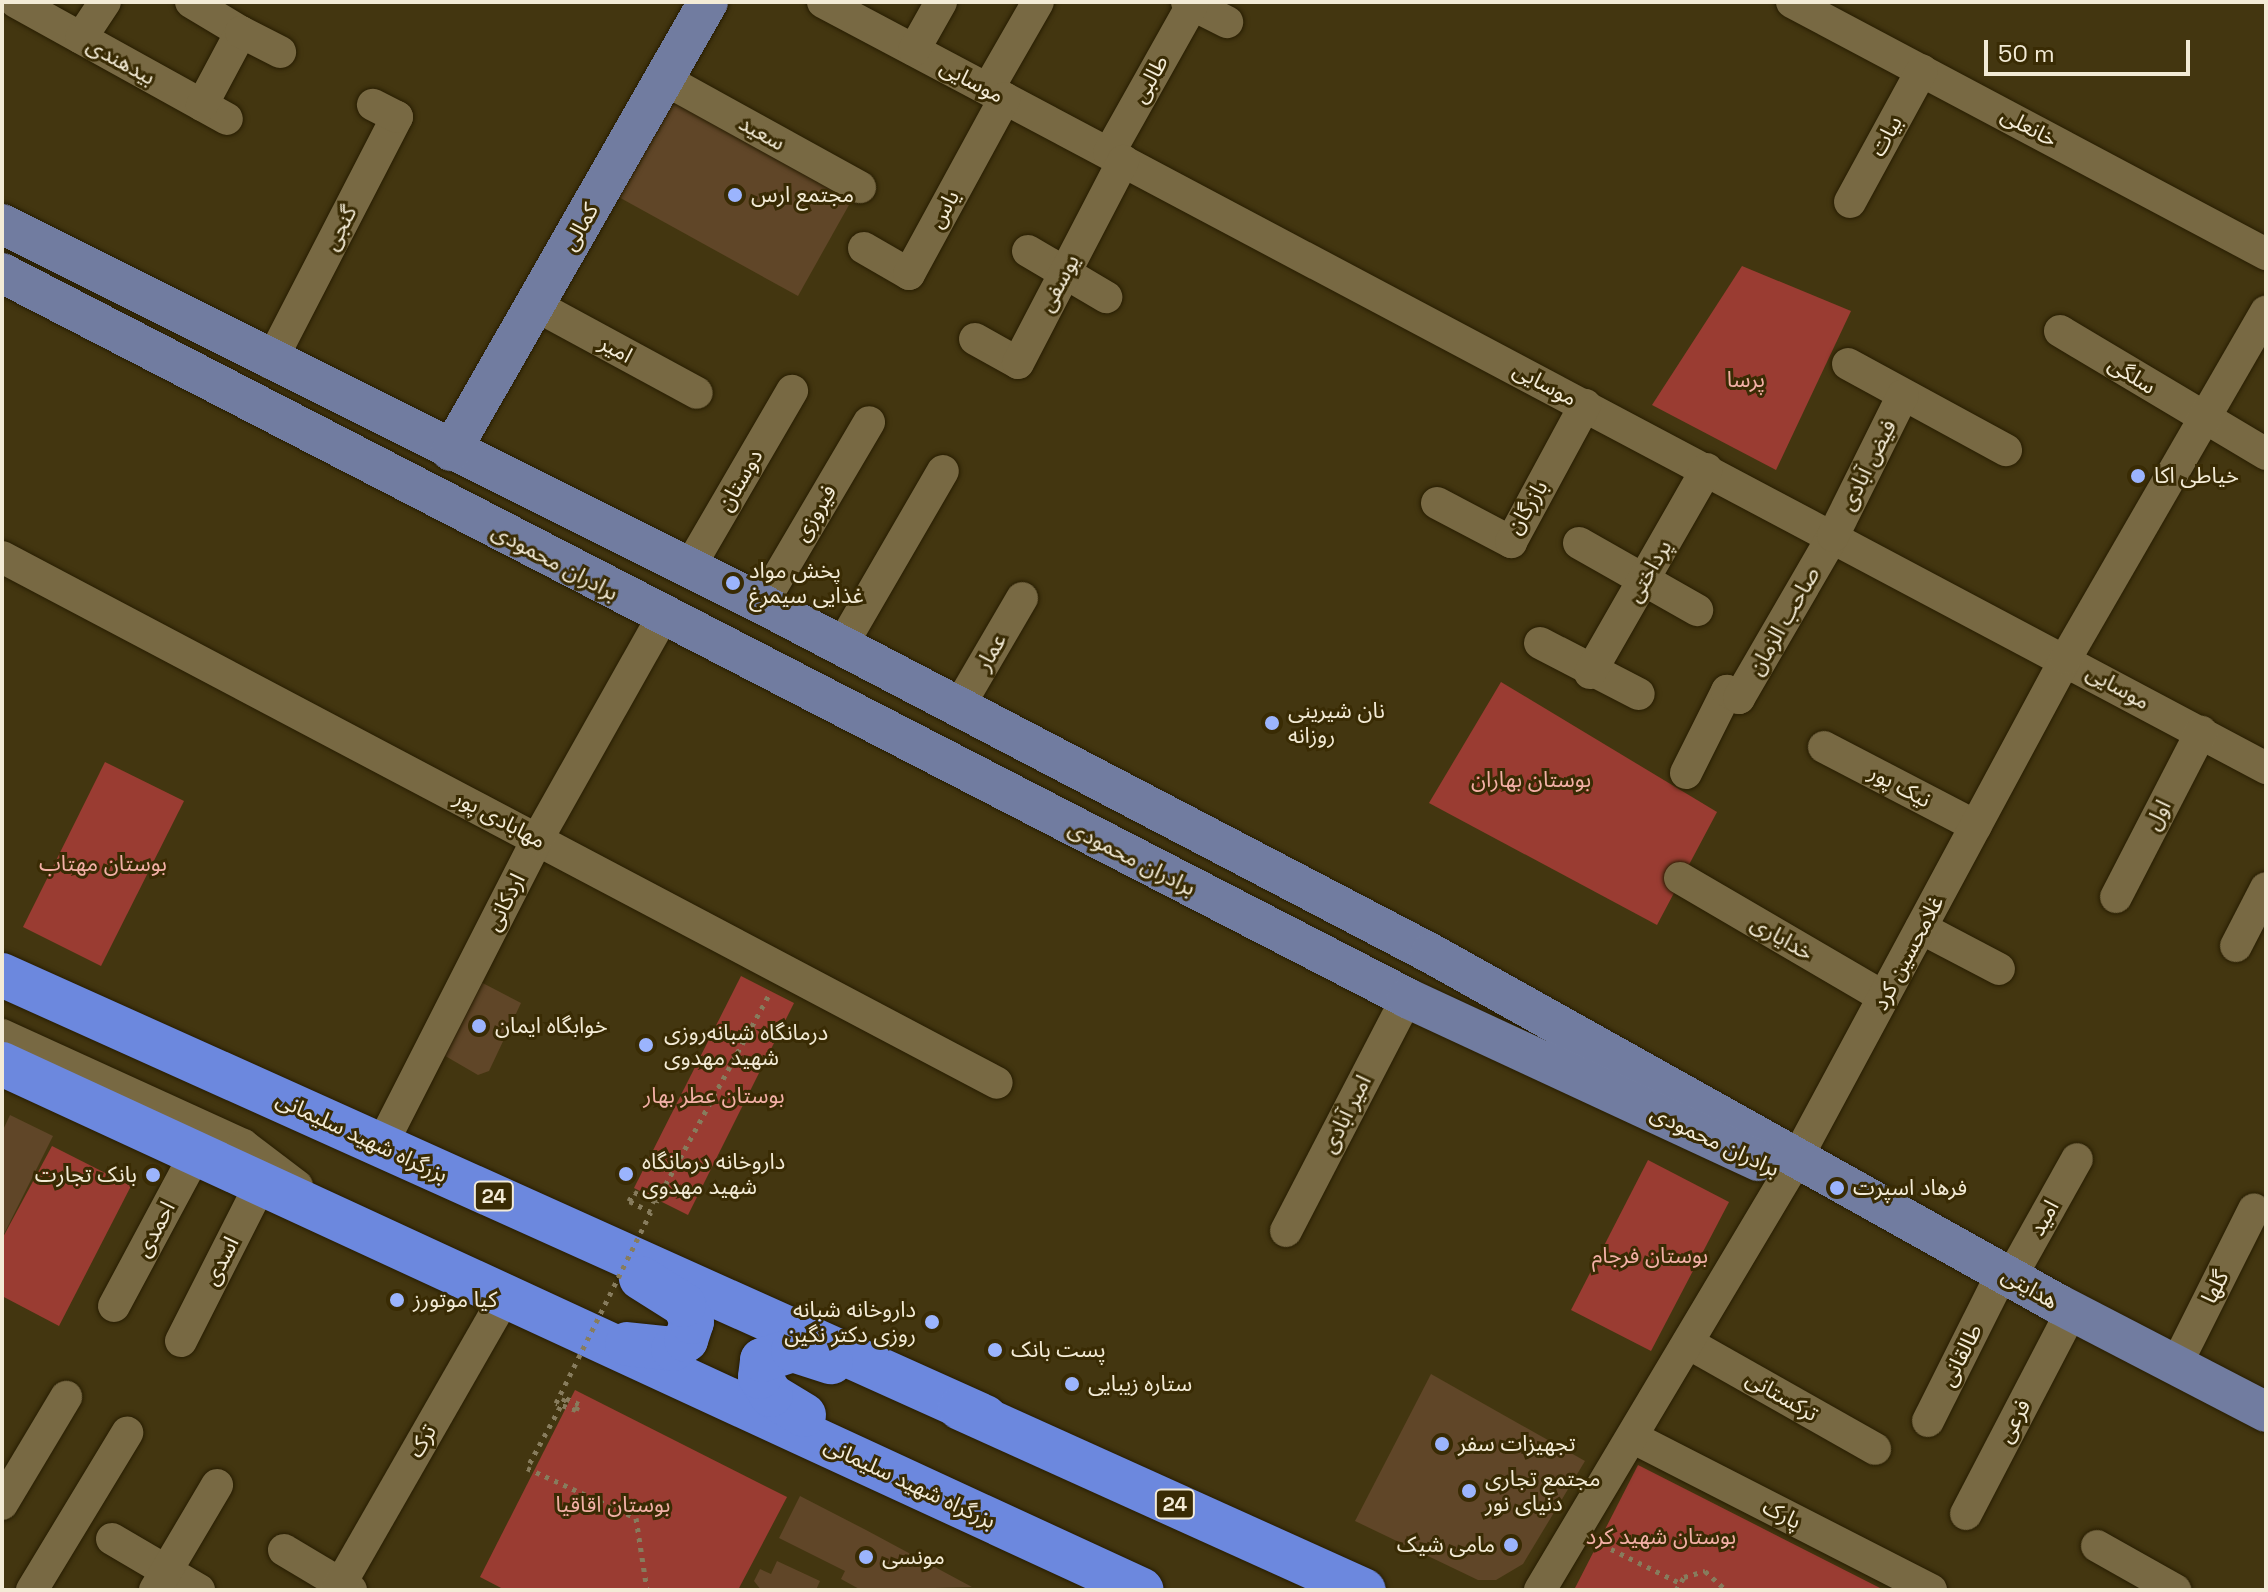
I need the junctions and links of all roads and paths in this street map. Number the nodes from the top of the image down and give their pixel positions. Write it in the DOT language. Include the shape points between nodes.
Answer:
graph roads {
  1 [pos="16,2"];
  2 [pos="105,2"];
  3 [pos="191,2"];
  4 [pos="708,2"];
  5 [pos="823,2"];
  6 [pos="941,2"];
  7 [pos="1038,2"];
  8 [pos="1792,2"];
  9 [pos="1189,3"];
  10 [pos="1227,22"];
  11 [pos="241,32"];
  12 [pos="81,38"];
  13 [pos="914,50"];
  14 [pos="280,52"];
  15 [pos="1922,70"];
  16 [pos="664,79"];
  17 [pos="996,94"];
  18 [pos="373,105"];
  19 [pos="1116,157"];
  20 [pos="860,187"];
  21 [pos="1850,202"];
  22 [pos="2,224"];
  23 [pos="864,248"];
  24 [pos="1028,251"];
  25 [pos="2266,254"];
  26 [pos="2,273"];
  27 [pos="1065,273"];
  28 [pos="1106,297"];
  29 [pos="535,305"];
  30 [pos="2266,312"];
  31 [pos="2060,331"];
  32 [pos="975,339"];
  33 [pos="270,363"];
  34 [pos="1848,364"];
  35 [pos="792,391"];
  36 [pos="697,393"];
  37 [pos="483,394"];
  38 [pos="1903,395"];
  39 [pos="1585,405"];
  40 [pos="370,412"];
  41 [pos="2204,420"];
  42 [pos="869,422"];
  43 [pos="2006,450"];
  44 [pos="451,451"];
  45 [pos="2266,454"];
  46 [pos="1707,469"];
  47 [pos="943,471"];
  48 [pos="1437,503"];
  49 [pos="1833,536"];
  50 [pos="1579,543"];
  51 [pos="2,557"];
  52 [pos="689,568"];
  53 [pos="1645,578"];
  54 [pos="1022,598"];
  55 [pos="762,604"];
  56 [pos="1697,610"];
  57 [pos="662,618"];
  58 [pos="1540,643"];
  59 [pos="842,645"];
  60 [pos="2066,658"];
  61 [pos="1590,673"];
  62 [pos="1639,694"];
  63 [pos="959,706"];
  64 [pos="2201,732"];
  65 [pos="1824,747"];
  66 [pos="2266,768"];
  67 [pos="1686,773"];
  68 [pos="1976,826"];
  69 [pos="538,838"];
  70 [pos="1680,878"];
  71 [pos="2266,888"];
  72 [pos="2116,897"];
  73 [pos="1921,928"];
  74 [pos="2236,946"];
  75 [pos="1999,969"];
  76 [pos="783,970"];
  77 [pos="2,975"];
  78 [pos="2,997"];
  79 [pos="1884,997"];
  80 [pos="1407,998"];
  81 [pos="175,1048"];
  82 [pos="3,1060"];
  83 [pos="997,1083"];
  84 [pos="380,1148"];
  85 [pos="196,1153"];
  86 [pos="2077,1159"];
  87 [pos="1793,1165"];
  88 [pos="262,1181"];
  89 [pos="2254,1209"];
  90 [pos="331,1211"];
  91 [pos="547,1218"];
  92 [pos="1286,1231"];
  93 [pos="2003,1283"];
  94 [pos="508,1292"];
  95 [pos="114,1306"];
  96 [pos="2063,1328"];
  97 [pos="181,1341"];
  98 [pos="1688,1343"];
  99 [pos="2176,1365"];
  100 [pos="66,1397"];
  101 [pos="2266,1412"];
  102 [pos="985,1417"];
  103 [pos="1928,1421"];
  104 [pos="127,1433"];
  105 [pos="2266,1433"];
  106 [pos="1632,1437"];
  107 [pos="1875,1449"];
  108 [pos="217,1485"];
  109 [pos="2,1504"];
  110 [pos="965,1509"];
  111 [pos="1966,1514"];
  112 [pos="112,1539"];
  113 [pos="2097,1546"];
  114 [pos="1611,1549"];
  115 [pos="284,1550"];
  116 [pos="160,1580"];
  117 [pos="1680,1583"];
  118 [pos="343,1588"];
  119 [pos="32,1590"];
  120 [pos="199,1590"];
  121 [pos="647,1590"];
  122 [pos="1142,1590"];
  123 [pos="1364,1590"];
  124 [pos="1540,1590"];
  125 [pos="1676,1590"];
  126 [pos="1726,1590"];
  127 [pos="1931,1590"];
  128 [pos="2175,1590"];
  1 -- 12 [label="street, بیدهندی"];
  2 -- 12 [label="street"];
  3 -- 11 [label="street"];
  4 -- 16 [label="main road, کمالی"];
  5 -- 13 [label="street, موسایی"];
  6 -- 13 [label="street"];
  7 -- 17 [label="street"];
  8 -- 15 [label="street, خانعلی"];
  9 -- 10 [label="street"];
  9 -- 19 [label="street, طالبی"];
  11 -- 12 [label="street, بیدهندی" via="215,112"];
  11 -- 14 [label="street"];
  13 -- 17 [label="street, موسایی"];
  15 -- 21 [label="street, بیات"];
  15 -- 25 [label="street, خانعلی"];
  16 -- 20 [label="street, سعید"];
  16 -- 29 [label="main road, کمالی"];
  17 -- 19 [label="street, موسایی"];
  17 -- 23 [label="street, یاس" via="909,274"];
  18 -- 33 [label="street, گنجی" via="397,117"];
  19 -- 27 [label="street, یوسفی"];
  19 -- 39 [label="street, موسایی"];
  22 -- 33 [label="main road, برادران محمودی"];
  24 -- 27 [label="street"];
  26 -- 57 [label="main road, برادران محمودی"];
  27 -- 28 [label="street"];
  27 -- 32 [label="street, یوسفی" via="1028,368"];
  29 -- 36 [label="street, امیر"];
  29 -- 37 [label="main road, کمالی"];
  30 -- 41 [label="street, غلامحسین کرد"];
  31 -- 41 [label="street, سلگی"];
  33 -- 40 [label="main road, برادران محمودی"];
  34 -- 38 [label="street"];
  35 -- 52 [label="street, دوستان"];
  37 -- 40 [label="main road" via="440,417"];
  37 -- 44 [label="main road, کمالی"];
  38 -- 43 [label="street"];
  38 -- 49 [label="street, فیض آبادی"];
  39 -- 46 [label="street, موسایی"];
  39 -- 48 [label="street, بازرگان" via="1511,542"];
  40 -- 44 [label="main road, برادران محمودی"];
  41 -- 45 [label="street, سلگی"];
  41 -- 60 [label="street, غلامحسین کرد"];
  42 -- 55 [label="street, فیروزی"];
  44 -- 52 [label="main road, برادران محمودی"];
  46 -- 49 [label="street, موسایی"];
  46 -- 53 [label="street, پرداختی"];
  47 -- 59 [label="street"];
  49 -- 60 [label="street, موسایی"];
  49 -- 67 [label="street, صاحب الزمان" via="1739,698 1727,691"];
  50 -- 53 [label="street"];
  51 -- 69 [label="street, مهابادی پور"];
  52 -- 55 [label="main road, برادران محمودی"];
  52 -- 57 [label="main road"];
  53 -- 56 [label="street"];
  53 -- 61 [label="street, پرداختی"];
  54 -- 63 [label="street, عمار"];
  55 -- 59 [label="main road, برادران محمودی"];
  57 -- 69 [label="street, اردکانی"];
  57 -- 80 [label="main road, برادران محمودی"];
  58 -- 61 [label="street"];
  59 -- 63 [label="main road, برادران محمودی"];
  60 -- 64 [label="street, موسایی" via="2111,699"];
  60 -- 68 [label="street, غلامحسین کرد"];
  61 -- 62 [label="street"];
  63 -- 87 [label="main road, برادران محمودی"];
  64 -- 66 [label="street, موسایی"];
  64 -- 72 [label="street, اول"];
  65 -- 68 [label="street, نیک پور"];
  68 -- 73 [label="street, غلامحسین کرد"];
  69 -- 76 [label="street, مهابادی پور"];
  69 -- 84 [label="street, اردکانی"];
  70 -- 79 [label="street, خدایاری"];
  71 -- 74 [label="street"];
  73 -- 75 [label="street"];
  73 -- 79 [label="street, غلامحسین کرد"];
  76 -- 83 [label="street, مهابادی پور"];
  76 -- 121 [label="path, bridge" via="656,1202 634,1192 629,1201 651,1212 556,1403 576,1410 579,1404 565,1398 527,1468 636,1518"];
  77 -- 81 [label="highway, بزرگراه شهید سلیمانی / 24"];
  78 -- 81 [label="street" via="81,1030"];
  79 -- 87 [label="street, غلامحسین کرد"];
  80 -- 87 [label="main road, برادران محمودی"];
  80 -- 92 [label="street, امیر آبادی"];
  81 -- 84 [label="highway, بزرگراه شهید سلیمانی / 24"];
  82 -- 85 [label="highway, بزرگراه شهید سلیمانی"];
  82 -- 90 [label="street" via="243,1145"];
  84 -- 91 [label="highway, بزرگراه شهید سلیمانی / 24"];
  85 -- 88 [label="highway, بزرگراه شهید سلیمانی"];
  85 -- 95 [label="street, احمدی"];
  86 -- 93 [label="street, امید"];
  87 -- 93 [label="main road, هدایتی"];
  87 -- 98 [label="street, غلامحسین کرد"];
  88 -- 90 [label="highway, بزرگراه شهید سلیمانی"];
  88 -- 97 [label="street, اسدی"];
  89 -- 99 [label="street, گلها"];
  90 -- 94 [label="highway, بزرگراه شهید سلیمانی"];
  91 -- 94 [label="highway" via="684,1305 692,1322 686,1340 673,1349 647,1351"];
  91 -- 102 [label="highway, بزرگراه شهید سلیمانی / 24"];
  93 -- 96 [label="main road"];
  93 -- 99 [label="main road, هدایتی"];
  93 -- 103 [label="street, طالقانی"];
  94 -- 110 [label="highway, بزرگراه شهید سلیمانی"];
  94 -- 118 [label="street, ترک"];
  96 -- 105 [label="main road"];
  96 -- 111 [label="street, فرعی"];
  98 -- 106 [label="street, غلامحسین کرد"];
  98 -- 107 [label="street, ترکستانی"];
  99 -- 101 [label="main road, هدایتی"];
  100 -- 109 [label="street"];
  102 -- 110 [label="highway" via="793,1350 762,1360 760,1377 771,1395"];
  102 -- 123 [label="highway, 24"];
  104 -- 119 [label="street"];
  106 -- 124 [label="street, غلامحسین کرد"];
  106 -- 127 [label="street, پارک"];
  108 -- 116 [label="street"];
  110 -- 122 [label="highway, بزرگراه شهید سلیمانی"];
  112 -- 116 [label="street"];
  113 -- 128 [label="street"];
  114 -- 117 [label="path"];
  115 -- 118 [label="street"];
  116 -- 120 [label="street"];
  117 -- 125 [label="path"];
  117 -- 126 [label="path" via="1705,1571"];
}
